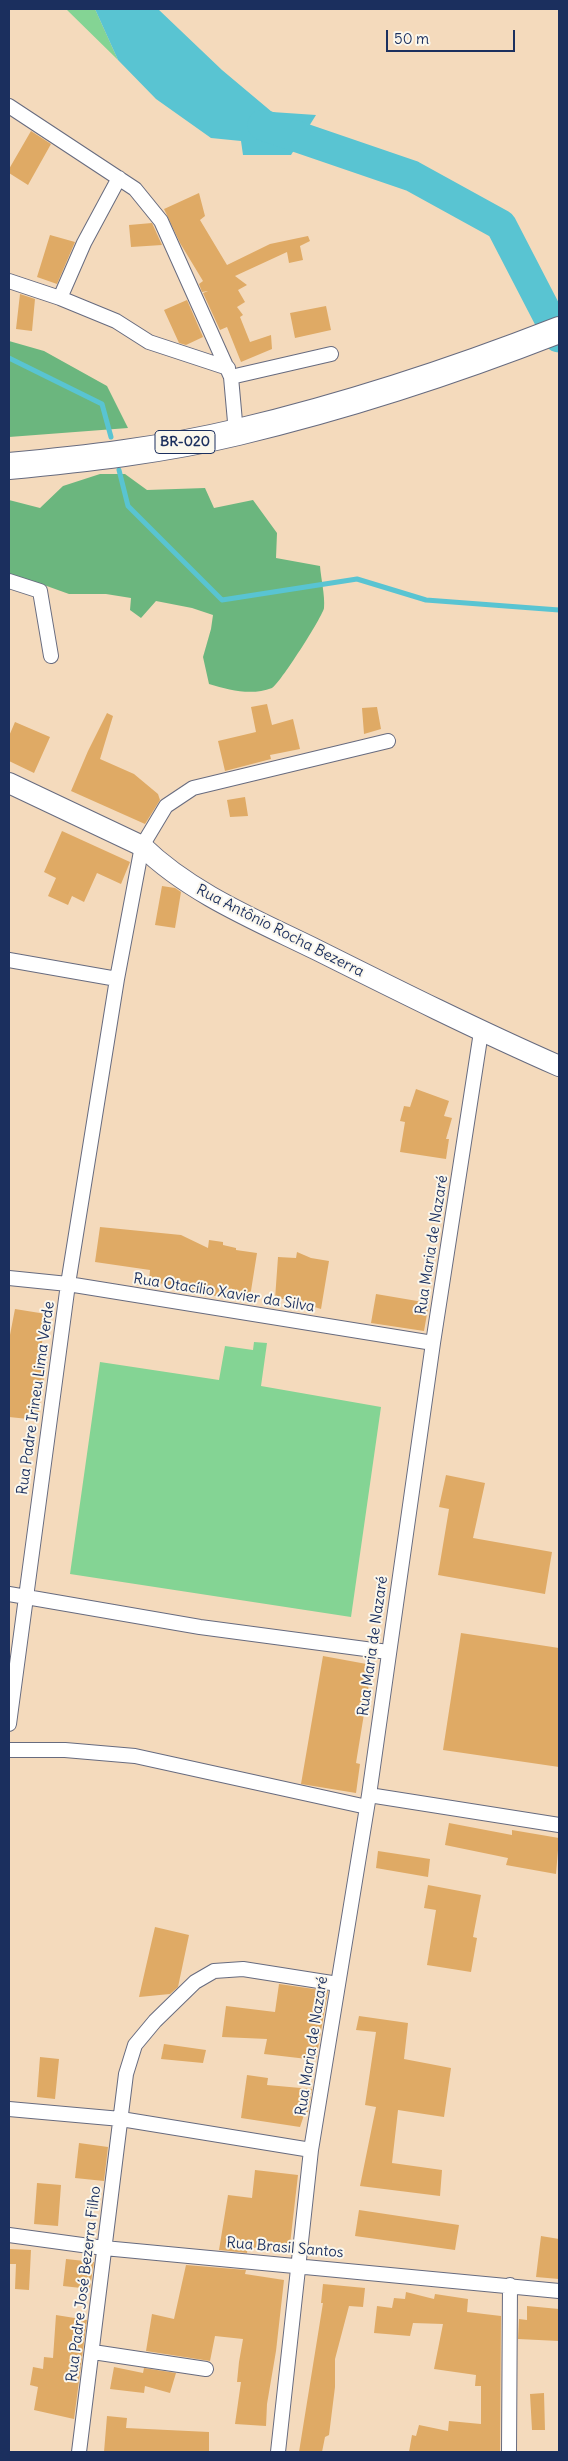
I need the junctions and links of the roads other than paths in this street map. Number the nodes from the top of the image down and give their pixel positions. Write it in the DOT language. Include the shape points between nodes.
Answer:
graph roads {
  1 [pos="9,106"];
  2 [pos="119,178"];
  3 [pos="9,281"];
  4 [pos="60,298"];
  5 [pos="559,330"];
  6 [pos="331,354"];
  7 [pos="229,373"];
  8 [pos="236,432"];
  9 [pos="9,466"];
  10 [pos="9,581"];
  11 [pos="51,656"];
  12 [pos="388,741"];
  13 [pos="9,783"];
  14 [pos="142,846"];
  15 [pos="9,960"];
  16 [pos="117,979"];
  17 [pos="481,1032"];
  18 [pos="559,1066"];
  19 [pos="9,1278"];
  20 [pos="68,1284"];
  21 [pos="433,1343"];
  22 [pos="9,1594"];
  23 [pos="26,1596"];
  24 [pos="388,1652"];
  25 [pos="9,1724"];
  26 [pos="9,1750"];
  27 [pos="368,1801"];
  28 [pos="559,1824"];
  29 [pos="338,1984"];
  30 [pos="9,2110"];
  31 [pos="121,2120"];
  32 [pos="311,2150"];
  33 [pos="9,2235"];
  34 [pos="104,2248"];
  35 [pos="297,2265"];
  36 [pos="510,2285"];
  37 [pos="559,2290"];
  38 [pos="93,2352"];
  39 [pos="206,2369"];
  40 [pos="79,2452"];
  41 [pos="278,2452"];
  42 [pos="509,2452"];
  1 -- 2 [label="street"];
  2 -- 4 [label="street" via="84,243"];
  2 -- 7 [label="street" via="135,189 160,221"];
  3 -- 4 [label="street"];
  4 -- 7 [label="street" via="116,321 149,342"];
  5 -- 8 [label="highway, BR-020" via="357,401"];
  6 -- 7 [label="street"];
  7 -- 8 [label="street"];
  8 -- 9 [label="highway, BR-020" via="73,460"];
  10 -- 11 [label="street" via="40,591"];
  12 -- 14 [label="street" via="193,788 166,806"];
  13 -- 14 [label="street, Rua Antônio Rocha Bezerra"];
  14 -- 16 [label="street, Rua Padre Irineu Lima Verde"];
  14 -- 17 [label="street, Rua Antônio Rocha Bezerra" via="190,885"];
  15 -- 16 [label="street"];
  16 -- 20 [label="street, Rua Padre Irineu Lima Verde"];
  17 -- 18 [label="street, Rua Antônio Rocha Bezerra"];
  17 -- 21 [label="street, Rua Maria de Nazaré"];
  19 -- 20 [label="street, Rua Otacílio Xavier da Silva"];
  20 -- 21 [label="street, Rua Otacílio Xavier da Silva"];
  20 -- 23 [label="street, Rua Padre Irineu Lima Verde"];
  21 -- 24 [label="street, Rua Maria de Nazaré"];
  22 -- 23 [label="street"];
  23 -- 24 [label="street" via="200,1627"];
  23 -- 25 [label="street, Rua Padre Irineu Lima Verde"];
  24 -- 27 [label="street, Rua Maria de Nazaré"];
  26 -- 27 [label="street" via="65,1750 135,1756"];
  27 -- 28 [label="street"];
  27 -- 29 [label="street, Rua Maria de Nazaré"];
  29 -- 31 [label="street, Rua Padre José Bezerra Filho" via="243,1970 214,1971 195,1982 154,2021 135,2045 126,2074"];
  29 -- 32 [label="street, Rua Maria de Nazaré"];
  30 -- 31 [label="street"];
  31 -- 32 [label="street"];
  31 -- 34 [label="street, Rua Padre José Bezerra Filho"];
  32 -- 35 [label="street, Rua Maria de Nazaré"];
  33 -- 34 [label="street, Rua Brasil Santos"];
  34 -- 35 [label="street, Rua Brasil Santos"];
  34 -- 38 [label="street, Rua Padre José Bezerra Filho"];
  35 -- 36 [label="street, Rua Brasil Santos"];
  35 -- 41 [label="street, Rua Maria de Nazaré"];
  36 -- 37 [label="street, Rua Brasil Santos"];
  36 -- 42 [label="street"];
  38 -- 39 [label="street"];
  38 -- 40 [label="street, Rua Padre José Bezerra Filho"];
}
